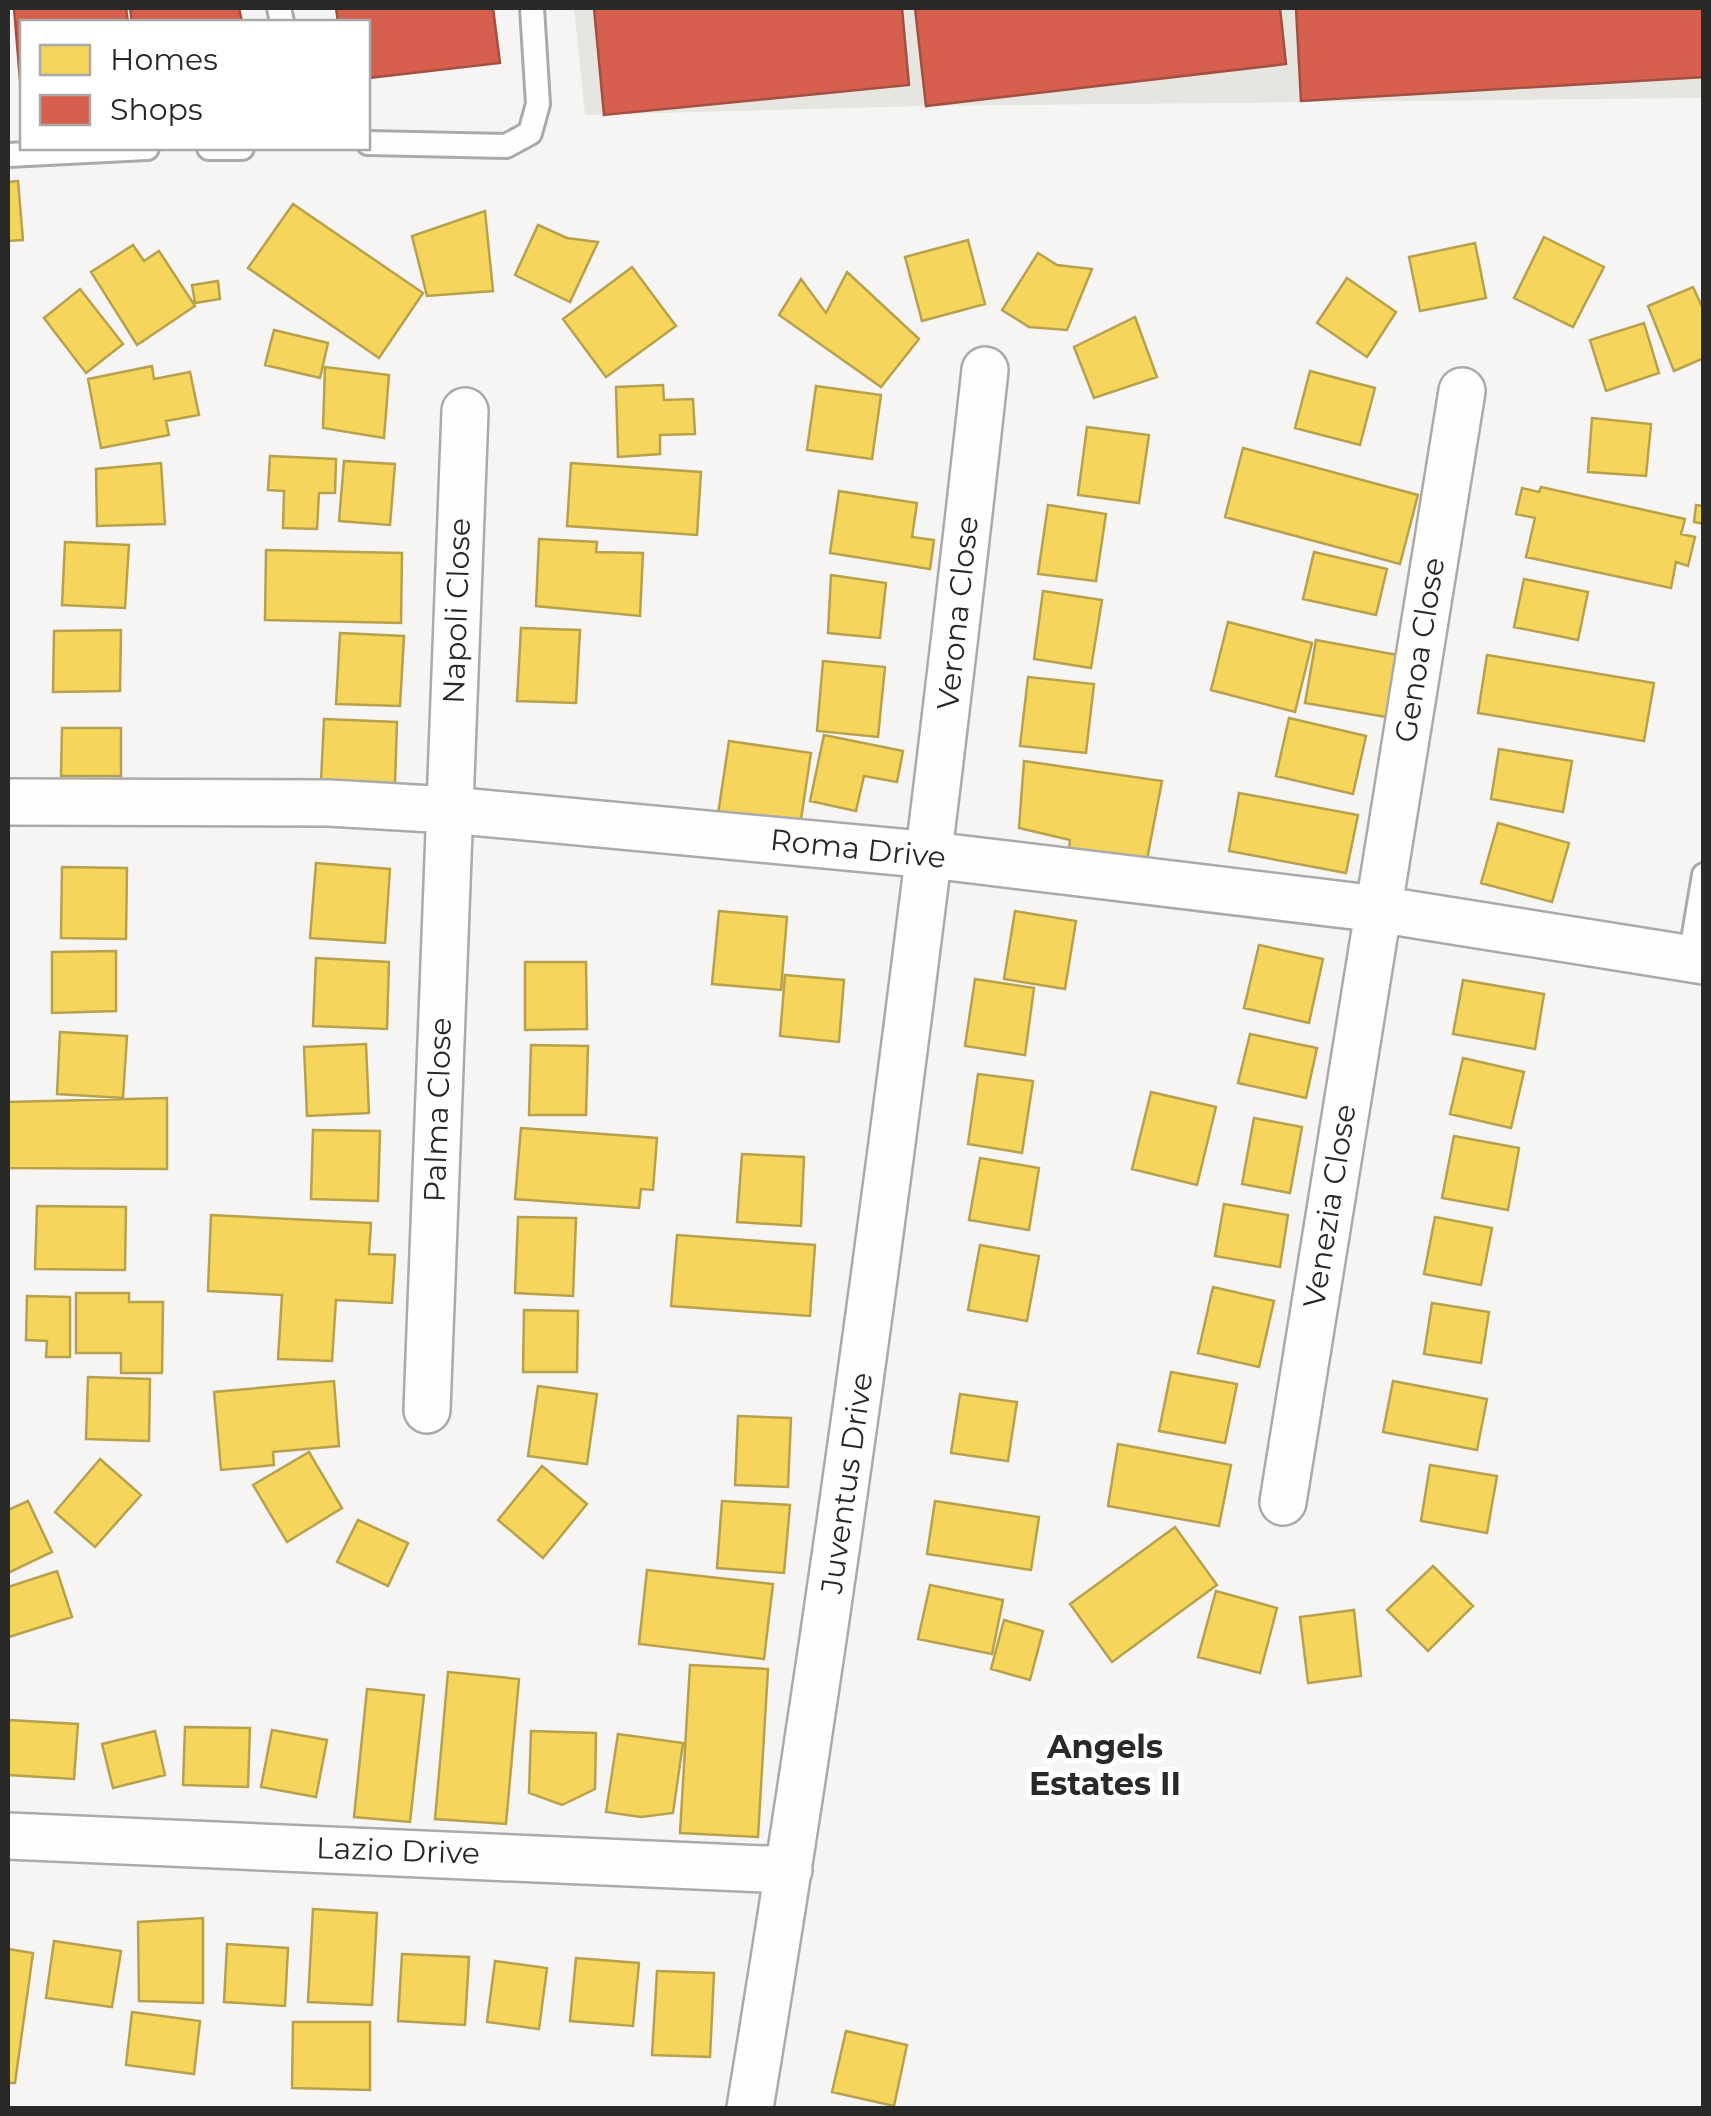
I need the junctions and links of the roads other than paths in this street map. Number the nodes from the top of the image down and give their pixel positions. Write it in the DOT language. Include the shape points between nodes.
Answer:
graph roads {
  1 [pos="532,8"];
  2 [pos="370,143"];
  3 [pos="108,150"];
  4 [pos="8,155"];
  5 [pos="985,370"];
  6 [pos="1462,391"];
  7 [pos="465,412"];
  8 [pos="8,802"];
  9 [pos="450,810"];
  10 [pos="932,855"];
  11 [pos="1704,876"];
  12 [pos="1378,910"];
  13 [pos="1697,959"];
  14 [pos="427,1410"];
  15 [pos="1283,1502"];
  16 [pos="8,1836"];
  17 [pos="789,1870"];
  18 [pos="750,2108"];
  1 -- 2 [label="lane" via="538,104 530,133 506,146"];
  3 -- 4 [label="lane"];
  5 -- 10 [label="street, Verona Close"];
  6 -- 12 [label="street, Genoa Close"];
  7 -- 9 [label="street, Napoli Close"];
  8 -- 9 [label="street, Roma Drive"];
  9 -- 10 [label="street, Roma Drive"];
  9 -- 14 [label="street, Palma Close"];
  10 -- 12 [label="street, Roma Drive"];
  10 -- 17 [label="street, Juventus Drive"];
  11 -- 13 [label="lane"];
  12 -- 13 [label="street, Roma Drive"];
  12 -- 15 [label="street, Venezia Close"];
  16 -- 17 [label="street, Lazio Drive"];
  17 -- 18 [label="street, Juventus Drive"];
}
